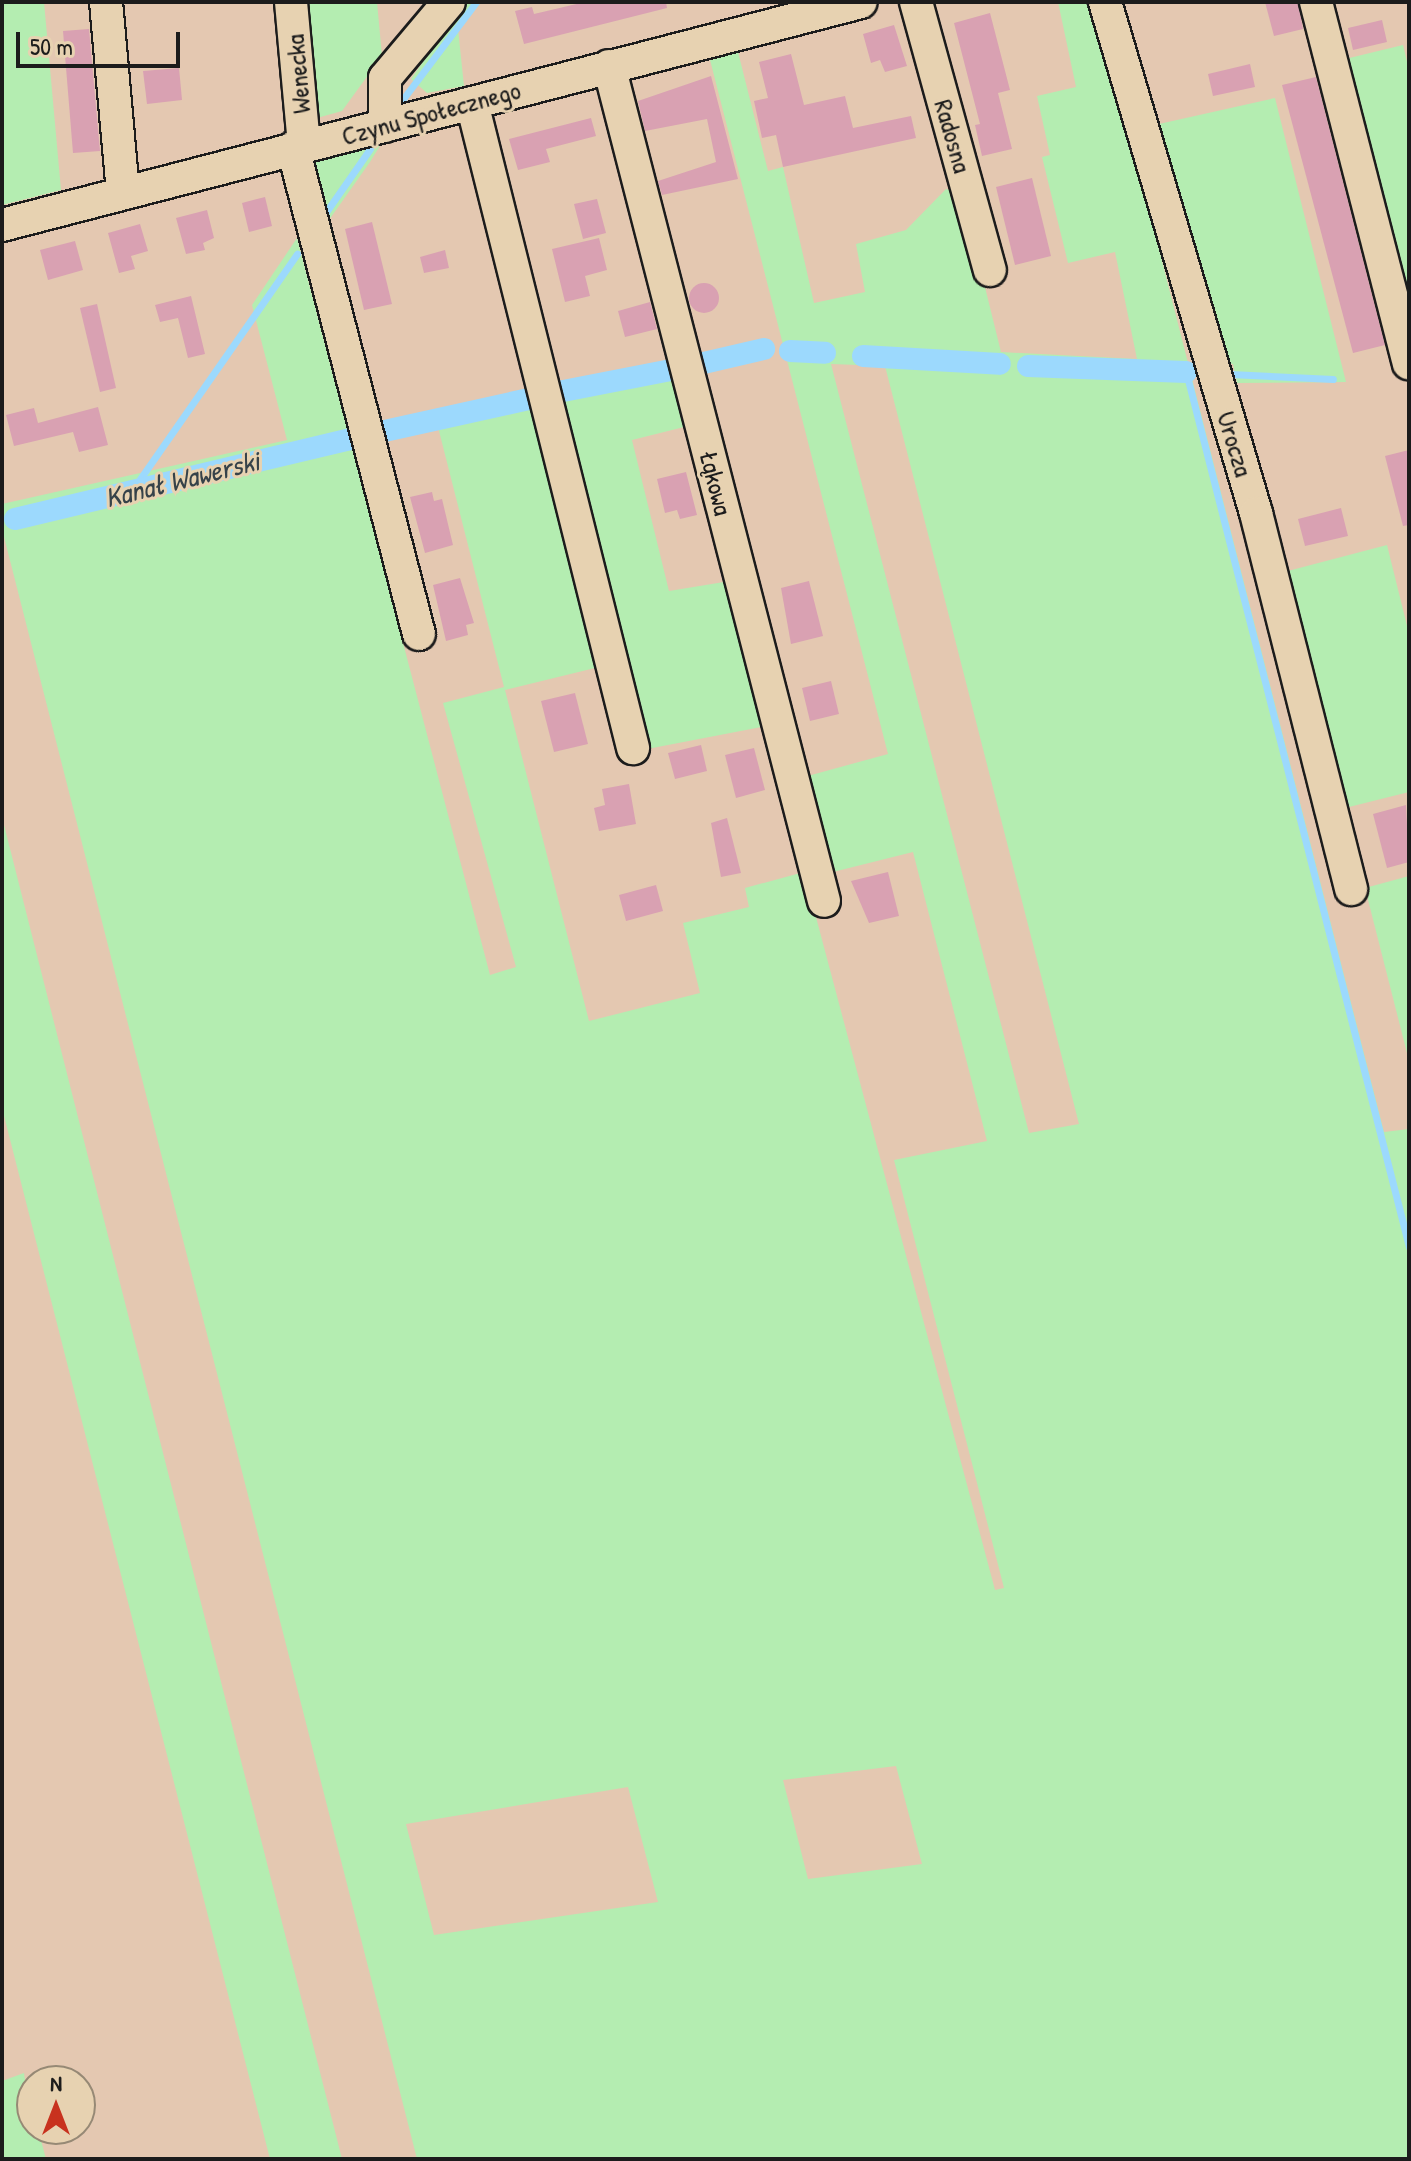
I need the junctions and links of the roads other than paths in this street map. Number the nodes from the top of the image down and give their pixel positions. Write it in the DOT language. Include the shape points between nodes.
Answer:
graph roads {
  1 [pos="106,2"];
  2 [pos="291,2"];
  3 [pos="449,2"];
  4 [pos="916,2"];
  5 [pos="1105,2"];
  6 [pos="1316,2"];
  7 [pos="848,4"];
  8 [pos="609,66"];
  9 [pos="472,103"];
  10 [pos="385,126"];
  11 [pos="299,147"];
  12 [pos="123,193"];
  13 [pos="2,225"];
  14 [pos="990,270"];
  15 [pos="1409,363"];
  16 [pos="419,634"];
  17 [pos="633,748"];
  18 [pos="1351,889"];
  19 [pos="824,901"];
  1 -- 12 [label="street"];
  2 -- 11 [label="street, Wenecka"];
  3 -- 10 [label="street" via="385,78"];
  4 -- 14 [label="street, Radosna"];
  5 -- 18 [label="street, Urocza" via="1256,513"];
  6 -- 15 [label="street"];
  7 -- 8 [label="street, Czynu Społecznego"];
  8 -- 9 [label="street, Czynu Społecznego"];
  8 -- 19 [label="street, Łąkowa"];
  9 -- 10 [label="street, Czynu Społecznego"];
  9 -- 17 [label="street"];
  10 -- 11 [label="street, Czynu Społecznego"];
  11 -- 12 [label="street, Czynu Społecznego"];
  11 -- 16 [label="street, Wenecka"];
  12 -- 13 [label="street, Czynu Społecznego"];
}
